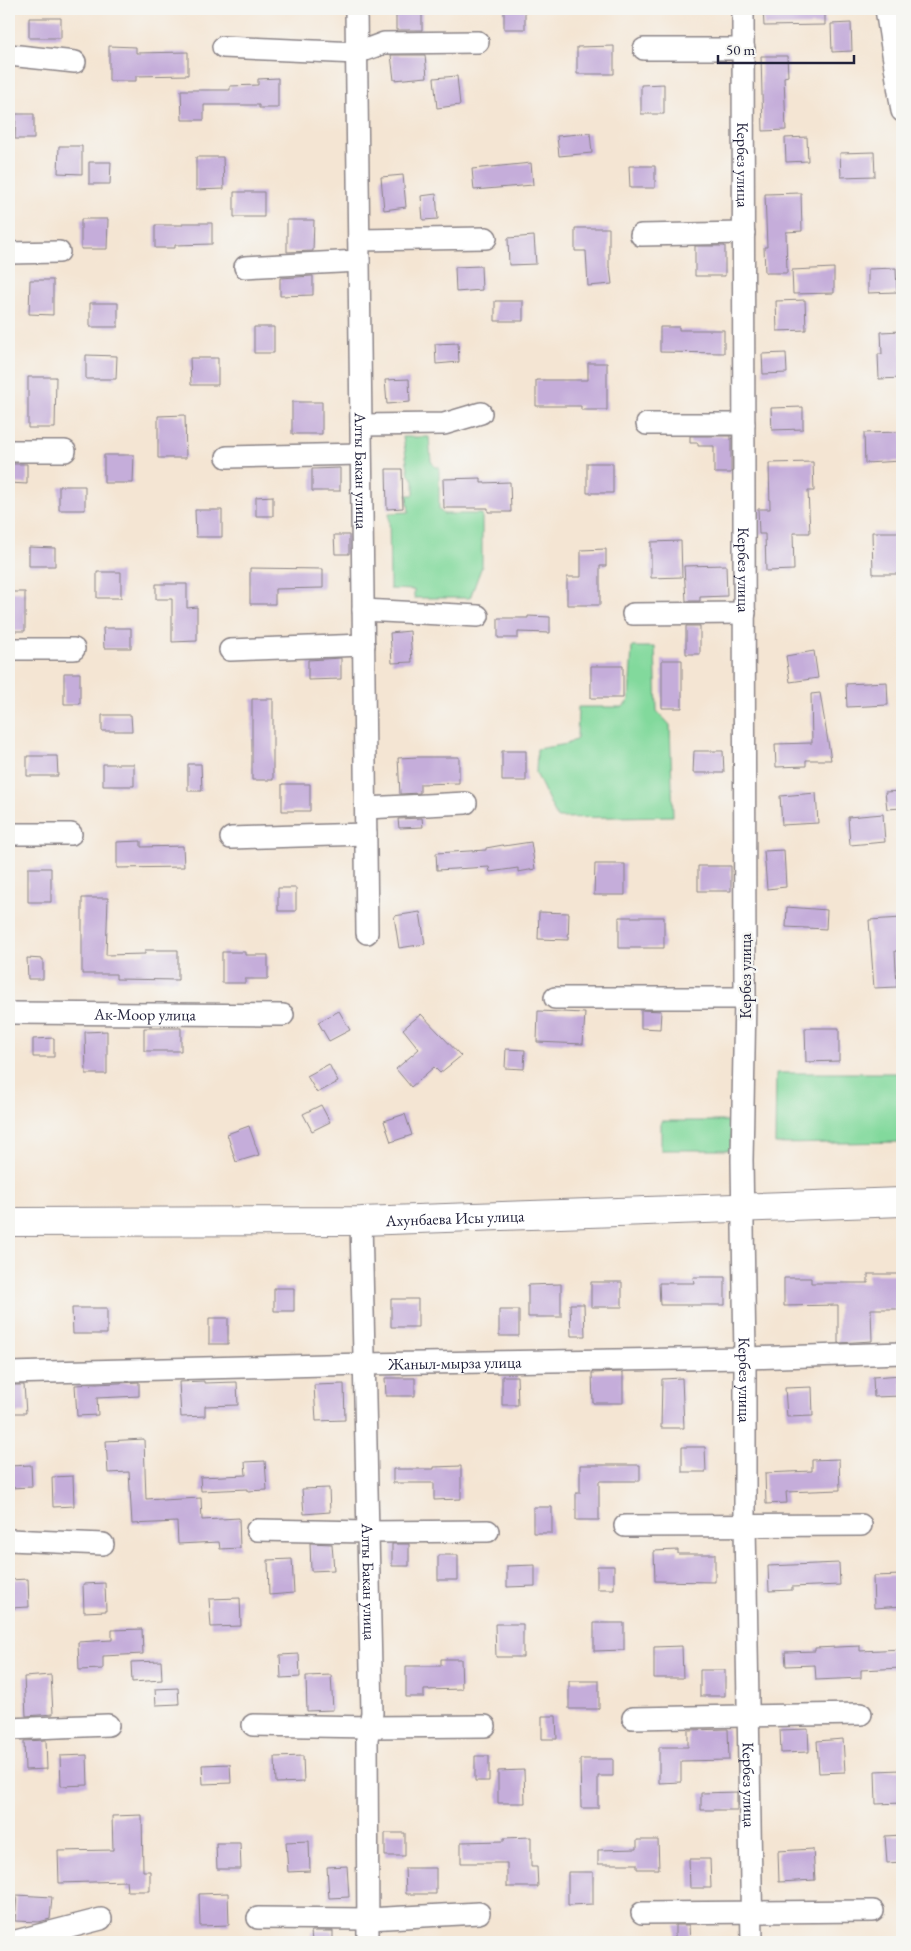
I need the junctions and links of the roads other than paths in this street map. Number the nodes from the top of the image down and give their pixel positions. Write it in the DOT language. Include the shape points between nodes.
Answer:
graph roads {
  1 [pos="356,9"];
  2 [pos="744,9"];
  3 [pos="886,9"];
  4 [pos="478,42"];
  5 [pos="223,47"];
  6 [pos="744,48"];
  7 [pos="644,49"];
  8 [pos="357,53"];
  9 [pos="9,55"];
  10 [pos="75,62"];
  11 [pos="902,111"];
  12 [pos="744,232"];
  13 [pos="641,235"];
  14 [pos="486,238"];
  15 [pos="359,251"];
  16 [pos="59,252"];
  17 [pos="9,254"];
  18 [pos="245,267"];
  19 [pos="481,413"];
  20 [pos="647,424"];
  21 [pos="744,424"];
  22 [pos="361,425"];
  23 [pos="9,451"];
  24 [pos="65,451"];
  25 [pos="362,454"];
  26 [pos="227,457"];
  27 [pos="363,610"];
  28 [pos="744,613"];
  29 [pos="633,614"];
  30 [pos="478,616"];
  31 [pos="364,645"];
  32 [pos="9,649"];
  33 [pos="74,649"];
  34 [pos="230,650"];
  35 [pos="466,804"];
  36 [pos="366,808"];
  37 [pos="9,834"];
  38 [pos="70,834"];
  39 [pos="366,834"];
  40 [pos="231,838"];
  41 [pos="367,933"];
  42 [pos="555,998"];
  43 [pos="745,998"];
  44 [pos="9,1013"];
  45 [pos="283,1015"];
  46 [pos="902,1202"];
  47 [pos="743,1206"];
  48 [pos="361,1220"];
  49 [pos="9,1222"];
  50 [pos="902,1353"];
  51 [pos="745,1358"];
  52 [pos="364,1364"];
  53 [pos="9,1373"];
  54 [pos="745,1525"];
  55 [pos="861,1525"];
  56 [pos="625,1526"];
  57 [pos="257,1530"];
  58 [pos="488,1531"];
  59 [pos="368,1532"];
  60 [pos="9,1540"];
  61 [pos="103,1544"];
  62 [pos="861,1714"];
  63 [pos="748,1716"];
  64 [pos="633,1718"];
  65 [pos="108,1725"];
  66 [pos="253,1725"];
  67 [pos="485,1726"];
  68 [pos="370,1727"];
  69 [pos="9,1729"];
  70 [pos="751,1911"];
  71 [pos="873,1911"];
  72 [pos="642,1912"];
  73 [pos="480,1913"];
  74 [pos="258,1918"];
  75 [pos="101,1919"];
  76 [pos="368,1919"];
  77 [pos="12,1942"];
  78 [pos="368,1942"];
  79 [pos="752,1942"];
  1 -- 8 [label="street, Алты Бакан улица"];
  2 -- 6 [label="street, Кербез улица"];
  3 -- 11 [label="street"];
  4 -- 8 [label="street" via="384,43"];
  5 -- 8 [label="street"];
  6 -- 7 [label="street"];
  6 -- 12 [label="street, Кербез улица"];
  8 -- 15 [label="street, Алты Бакан улица"];
  9 -- 10 [label="street"];
  12 -- 13 [label="street"];
  12 -- 21 [label="street, Кербез улица"];
  14 -- 15 [label="street"];
  15 -- 18 [label="street"];
  15 -- 22 [label="street, Алты Бакан улица"];
  16 -- 17 [label="street"];
  19 -- 22 [label="street" via="444,424"];
  20 -- 21 [label="street"];
  21 -- 28 [label="street, Кербез улица"];
  22 -- 25 [label="street, Алты Бакан улица"];
  23 -- 24 [label="street"];
  25 -- 26 [label="street"];
  25 -- 27 [label="street, Алты Бакан улица"];
  27 -- 30 [label="street"];
  27 -- 31 [label="street, Алты Бакан улица"];
  28 -- 29 [label="street"];
  28 -- 43 [label="street, Кербез улица"];
  31 -- 34 [label="street"];
  31 -- 36 [label="street, Алты Бакан улица"];
  32 -- 33 [label="street"];
  35 -- 36 [label="street"];
  36 -- 39 [label="street, Алты Бакан улица"];
  37 -- 38 [label="street"];
  39 -- 40 [label="street"];
  39 -- 41 [label="street, Алты Бакан улица"];
  42 -- 43 [label="street"];
  43 -- 47 [label="street, Кербез улица"];
  44 -- 45 [label="street, Ак-Моор улица"];
  46 -- 47 [label="main road, Ахунбаева Исы улица"];
  47 -- 48 [label="main road, Ахунбаева Исы улица"];
  47 -- 51 [label="street, Кербез улица"];
  48 -- 49 [label="main road, Ахунбаева Исы улица"];
  48 -- 52 [label="street, Алты Бакан улица"];
  50 -- 51 [label="street, Жаныл-мырза улица"];
  51 -- 52 [label="street, Жаныл-мырза улица"];
  51 -- 54 [label="street, Кербез улица"];
  52 -- 53 [label="street, Жаныл-мырза улица"];
  52 -- 59 [label="street, Алты Бакан улица"];
  54 -- 55 [label="street"];
  54 -- 56 [label="street"];
  54 -- 63 [label="street, Кербез улица"];
  57 -- 59 [label="street"];
  58 -- 59 [label="street"];
  59 -- 68 [label="street, Алты Бакан улица"];
  60 -- 61 [label="street"];
  62 -- 63 [label="street"];
  63 -- 64 [label="street"];
  63 -- 70 [label="street, Кербез улица"];
  65 -- 69 [label="street"];
  66 -- 68 [label="street"];
  67 -- 68 [label="street"];
  68 -- 76 [label="street, Алты Бакан улица" via="367,1739"];
  70 -- 71 [label="street"];
  70 -- 72 [label="street"];
  70 -- 79 [label="street, Кербез улица"];
  73 -- 76 [label="street"];
  74 -- 76 [label="street"];
  75 -- 77 [label="street"];
  76 -- 78 [label="street, Алты Бакан улица"];
}
